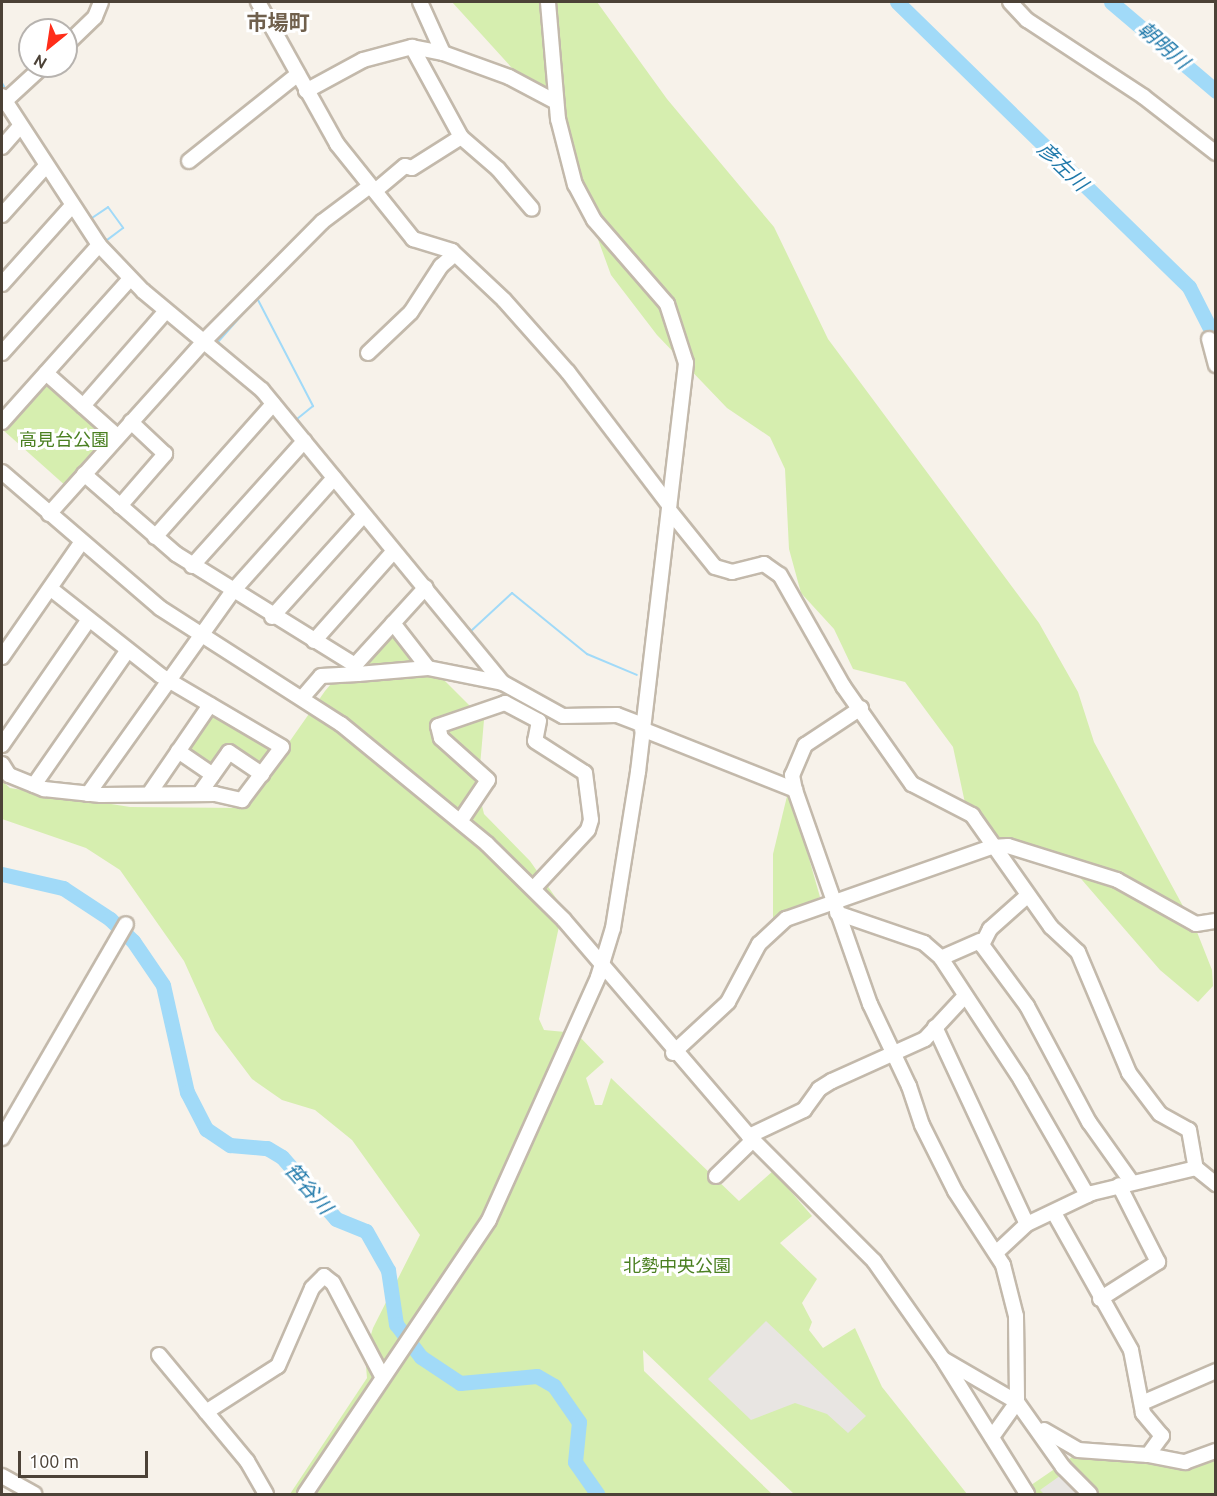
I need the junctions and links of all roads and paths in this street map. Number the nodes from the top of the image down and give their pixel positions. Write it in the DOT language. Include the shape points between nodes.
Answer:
graph roads {
  1 [pos="101,2"];
  2 [pos="258,2"];
  3 [pos="420,2"];
  4 [pos="548,2"];
  5 [pos="1010,2"];
  6 [pos="78,33"];
  7 [pos="412,47"];
  8 [pos="443,53"];
  9 [pos="298,74"];
  10 [pos="28,78"];
  11 [pos="306,90"];
  12 [pos="3,99"];
  13 [pos="556,102"];
  14 [pos="20,126"];
  15 [pos="461,137"];
  16 [pos="2,147"];
  17 [pos="1215,153"];
  18 [pos="189,161"];
  19 [pos="45,167"];
  20 [pos="373,189"];
  21 [pos="70,208"];
  22 [pos="532,209"];
  23 [pos="2,215"];
  24 [pos="99,245"];
  25 [pos="427,247"];
  26 [pos="455,254"];
  27 [pos="441,266"];
  28 [pos="130,279"];
  29 [pos="2,284"];
  30 [pos="166,311"];
  31 [pos="1209,339"];
  32 [pos="204,341"];
  33 [pos="2,353"];
  34 [pos="368,353"];
  35 [pos="1215,365"];
  36 [pos="46,373"];
  37 [pos="2,400"];
  38 [pos="273,404"];
  39 [pos="82,406"];
  40 [pos="12,410"];
  41 [pos="2,422"];
  42 [pos="131,422"];
  43 [pos="117,436"];
  44 [pos="304,441"];
  45 [pos="2,472"];
  46 [pos="84,474"];
  47 [pos="334,478"];
  48 [pos="120,506"];
  49 [pos="669,508"];
  50 [pos="49,514"];
  51 [pos="364,515"];
  52 [pos="155,537"];
  53 [pos="81,543"];
  54 [pos="394,551"];
  55 [pos="192,566"];
  56 [pos="426,587"];
  57 [pos="50,588"];
  58 [pos="232,592"];
  59 [pos="272,617"];
  60 [pos="88,621"];
  61 [pos="393,623"];
  62 [pos="199,636"];
  63 [pos="314,641"];
  64 [pos="127,651"];
  65 [pos="2,657"];
  66 [pos="428,668"];
  67 [pos="356,670"];
  68 [pos="168,679"];
  69 [pos="503,683"];
  70 [pos="302,698"];
  71 [pos="210,705"];
  72 [pos="861,708"];
  73 [pos="642,727"];
  74 [pos="2,746"];
  75 [pos="178,751"];
  76 [pos="2,764"];
  77 [pos="262,774"];
  78 [pos="213,775"];
  79 [pos="34,785"];
  80 [pos="795,790"];
  81 [pos="200,793"];
  82 [pos="88,794"];
  83 [pos="149,794"];
  84 [pos="461,820"];
  85 [pos="992,847"];
  86 [pos="534,888"];
  87 [pos="1027,896"];
  88 [pos="835,907"];
  89 [pos="1215,921"];
  90 [pos="123,930"];
  91 [pos="980,941"];
  92 [pos="941,958"];
  93 [pos="601,965"];
  94 [pos="965,996"];
  95 [pos="935,1027"];
  96 [pos="674,1053"];
  97 [pos="895,1056"];
  98 [pos="2,1138"];
  99 [pos="751,1138"];
  100 [pos="1196,1168"];
  101 [pos="716,1176"];
  102 [pos="1125,1183"];
  103 [pos="1215,1184"];
  104 [pos="1087,1195"];
  105 [pos="1054,1213"];
  106 [pos="1027,1224"];
  107 [pos="998,1251"];
  108 [pos="1100,1299"];
  109 [pos="159,1355"];
  110 [pos="943,1359"];
  111 [pos="1215,1371"];
  112 [pos="382,1376"];
  113 [pos="1017,1402"];
  114 [pos="1142,1403"];
  115 [pos="206,1412"];
  116 [pos="1038,1425"];
  117 [pos="992,1437"];
  118 [pos="1215,1451"];
  119 [pos="1148,1455"];
  120 [pos="3,1480"];
  121 [pos="34,1494"];
  122 [pos="266,1494"];
  123 [pos="304,1494"];
  124 [pos="1027,1494"];
  125 [pos="1090,1494"];
  1 -- 6 [label="street" via="95,17"];
  2 -- 9 [label="street"];
  3 -- 8 [label="street"];
  4 -- 13 [label="street"];
  5 -- 17 [label="street" via="1027,20 1144,97"];
  7 -- 8 [label="street"];
  7 -- 11 [label="street" via="363,60"];
  7 -- 15 [label="street"];
  8 -- 13 [label="street" via="509,77"];
  9 -- 11 [label="street"];
  9 -- 18 [label="street"];
  10 -- 12 [label="street"];
  11 -- 20 [label="street" via="337,144"];
  12 -- 14 [label="street"];
  13 -- 49 [label="street" via="580,198 667,304 684,349 686,377"];
  14 -- 16 [label="street"];
  14 -- 19 [label="street"];
  15 -- 20 [label="street" via="412,168 405,166"];
  15 -- 22 [label="street" via="498,169"];
  19 -- 21 [label="street"];
  19 -- 23 [label="street"];
  20 -- 25 [label="street" via="413,239"];
  20 -- 32 [label="street" via="322,222"];
  21 -- 24 [label="street"];
  21 -- 29 [label="street"];
  24 -- 28 [label="street"];
  24 -- 33 [label="street"];
  25 -- 26 [label="street"];
  25 -- 27 [label="street"];
  26 -- 27 [label="street"];
  26 -- 49 [label="street" via="568,372"];
  27 -- 34 [label="street" via="411,312"];
  28 -- 30 [label="street"];
  28 -- 36 [label="street"];
  30 -- 32 [label="street"];
  30 -- 39 [label="street"];
  31 -- 35 [label="street"];
  32 -- 38 [label="street"];
  32 -- 42 [label="street"];
  36 -- 39 [label="street"];
  36 -- 40 [label="street"];
  37 -- 40 [label="street"];
  38 -- 44 [label="street"];
  38 -- 52 [label="street"];
  39 -- 43 [label="street"];
  40 -- 41 [label="street"];
  42 -- 43 [label="street"];
  42 -- 48 [label="street" via="165,454"];
  43 -- 46 [label="street"];
  44 -- 47 [label="street"];
  44 -- 55 [label="street"];
  45 -- 50 [label="street"];
  46 -- 48 [label="street"];
  46 -- 50 [label="street"];
  47 -- 51 [label="street"];
  47 -- 58 [label="street"];
  48 -- 52 [label="street"];
  49 -- 72 [label="street" via="715,567 732,572 764,564 780,575 843,686"];
  49 -- 73 [label="street"];
  50 -- 53 [label="street"];
  51 -- 54 [label="street"];
  51 -- 59 [label="street"];
  52 -- 55 [label="street"];
  53 -- 57 [label="street"];
  53 -- 62 [label="street"];
  54 -- 56 [label="street"];
  54 -- 63 [label="street"];
  55 -- 58 [label="street"];
  56 -- 61 [label="street"];
  56 -- 69 [label="street"];
  57 -- 60 [label="street"];
  57 -- 65 [label="street"];
  58 -- 59 [label="street"];
  58 -- 62 [label="street"];
  59 -- 63 [label="street"];
  60 -- 64 [label="street"];
  60 -- 74 [label="street"];
  61 -- 66 [label="street"];
  61 -- 67 [label="street"];
  62 -- 68 [label="street"];
  62 -- 70 [label="street"];
  63 -- 67 [label="street"];
  64 -- 68 [label="street"];
  64 -- 79 [label="street"];
  66 -- 67 [label="street"];
  66 -- 69 [label="street"];
  67 -- 70 [label="street" via="321,676"];
  68 -- 71 [label="street"];
  68 -- 82 [label="street"];
  69 -- 73 [label="street" via="564,716 617,715"];
  70 -- 84 [label="street"];
  71 -- 75 [label="street"];
  71 -- 77 [label="street" via="282,747"];
  72 -- 80 [label="street" via="805,745 792,775"];
  72 -- 85 [label="street" via="912,784 960,805"];
  73 -- 80 [label="street"];
  73 -- 93 [label="street" via="613,928"];
  75 -- 78 [label="street"];
  75 -- 83 [label="street"];
  76 -- 79 [label="street" via="9,775"];
  77 -- 78 [label="street" via="229,752"];
  77 -- 81 [label="street" via="242,800"];
  78 -- 81 [label="street"];
  79 -- 82 [label="street"];
  80 -- 88 [label="street"];
  81 -- 83 [label="street"];
  82 -- 83 [label="street"];
  84 -- 86 [label="street"];
  84 -- 86 [label="street" via="488,780 441,738 438,726 505,703 539,721 535,741 585,773 591,820 588,830"];
  85 -- 87 [label="street"];
  85 -- 88 [label="street"];
  85 -- 89 [label="street" via="1008,846 1107,876 1196,924"];
  86 -- 93 [label="street"];
  87 -- 91 [label="street"];
  87 -- 100 [label="street" via="1081,956 1110,1036 1135,1083 1163,1117 1189,1130"];
  88 -- 92 [label="street" via="924,943"];
  88 -- 96 [label="street" via="786,919 771,930 728,1002"];
  88 -- 97 [label="street" via="870,1004"];
  90 -- 98 [label="street"];
  91 -- 92 [label="street"];
  91 -- 102 [label="street" via="1027,1006"];
  92 -- 94 [label="street"];
  93 -- 96 [label="street"];
  93 -- 112 [label="street" via="489,1220"];
  94 -- 95 [label="street"];
  94 -- 104 [label="street" via="1022,1080"];
  95 -- 97 [label="street" via="925,1039"];
  95 -- 106 [label="street"];
  96 -- 99 [label="street"];
  97 -- 99 [label="street" via="832,1081 819,1089 804,1110"];
  97 -- 107 [label="street" via="922,1125 955,1191 990,1246"];
  99 -- 101 [label="street"];
  99 -- 110 [label="street" via="874,1261"];
  100 -- 102 [label="street"];
  100 -- 103 [label="street"];
  102 -- 104 [label="street"];
  102 -- 108 [label="street" via="1158,1262"];
  104 -- 105 [label="street"];
  105 -- 106 [label="street"];
  105 -- 108 [label="street"];
  106 -- 107 [label="street"];
  107 -- 113 [label="street" via="1016,1316"];
  108 -- 114 [label="street" via="1131,1350"];
  109 -- 115 [label="street"];
  110 -- 113 [label="street"];
  110 -- 117 [label="street"];
  111 -- 114 [label="street"];
  112 -- 115 [label="street" via="333,1283 324,1276 312,1288 278,1366"];
  112 -- 123 [label="street"];
  113 -- 116 [label="street"];
  113 -- 117 [label="street"];
  114 -- 119 [label="street" via="1143,1413 1162,1436"];
  115 -- 122 [label="street" via="247,1461"];
  116 -- 119 [label="street" via="1078,1450"];
  116 -- 125 [label="street" via="1063,1467"];
  117 -- 124 [label="street"];
  118 -- 119 [label="street" via="1185,1462"];
  120 -- 121 [label="street"];
}
